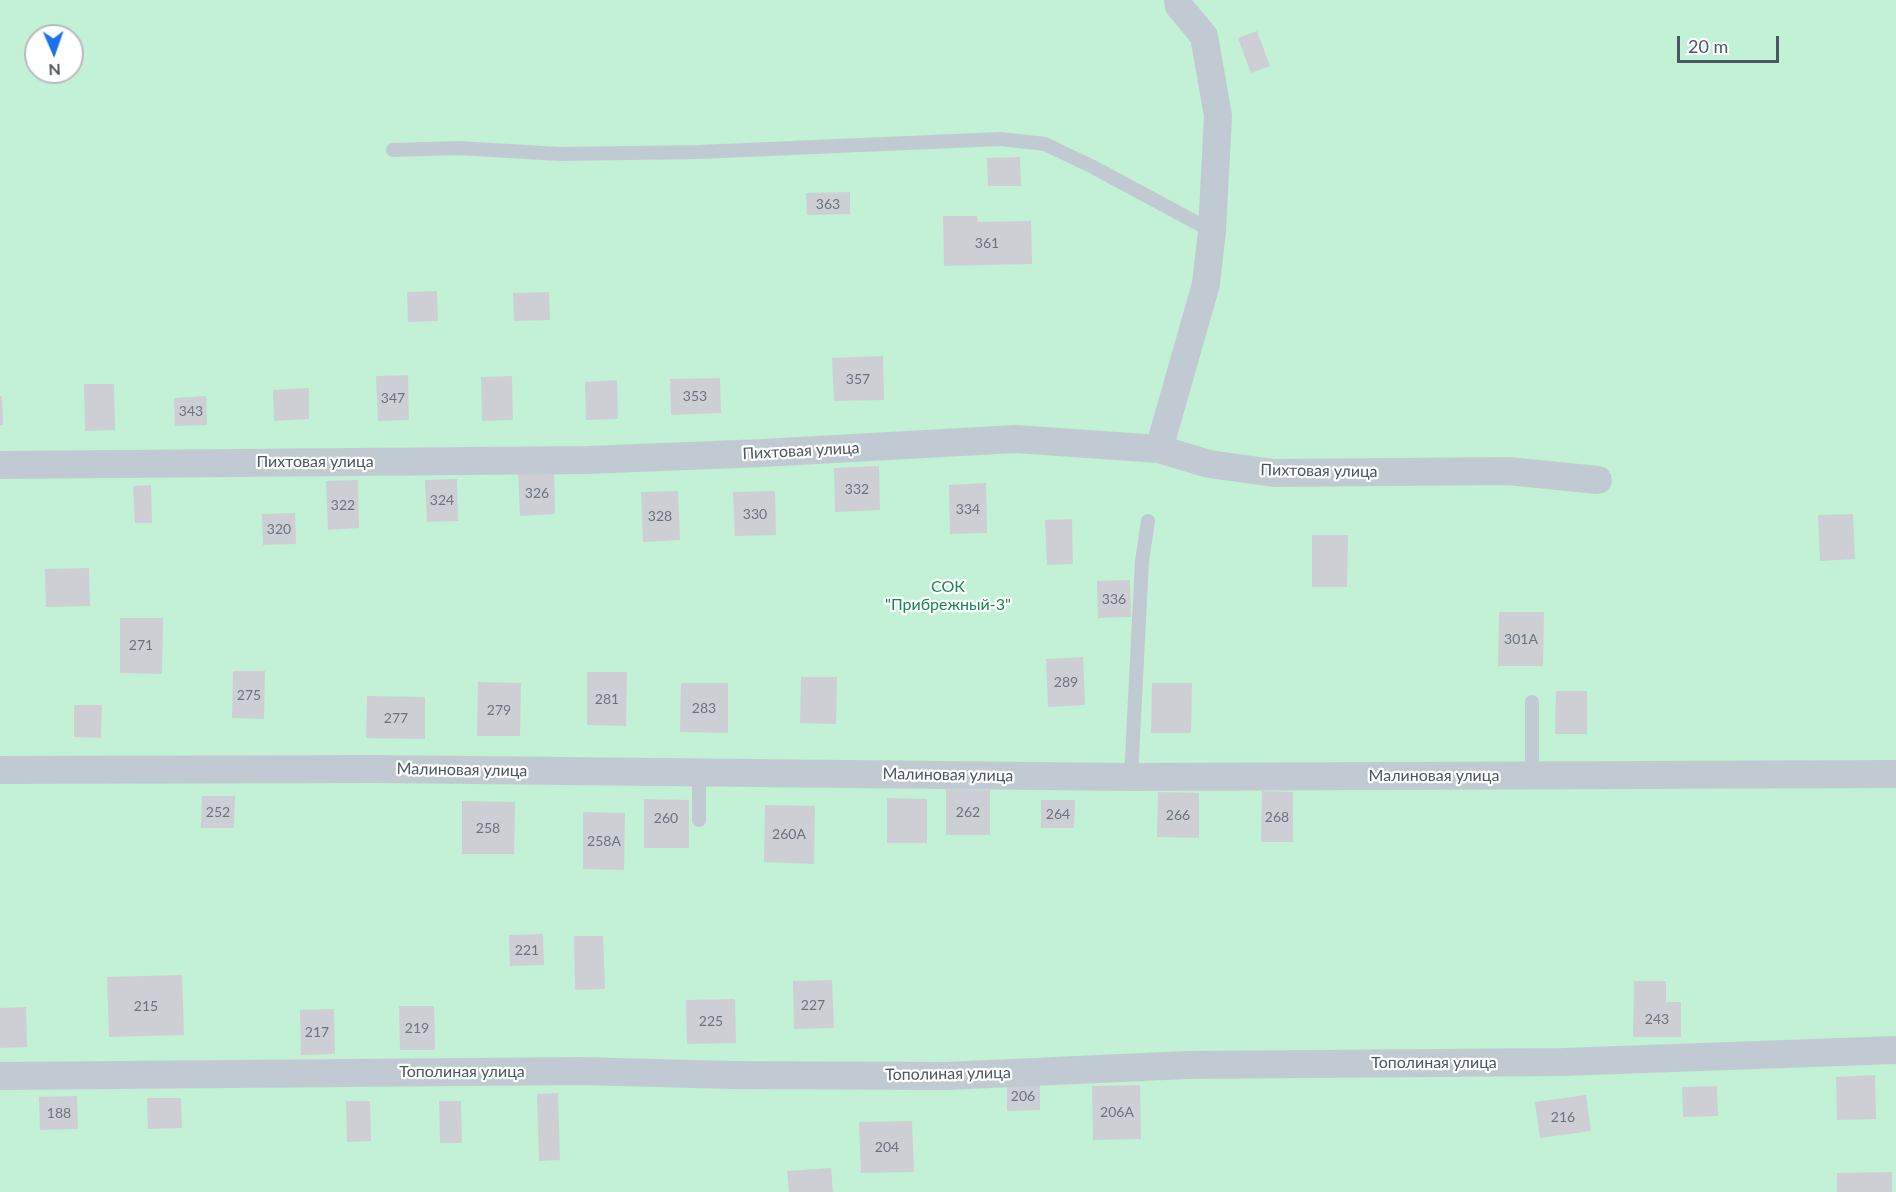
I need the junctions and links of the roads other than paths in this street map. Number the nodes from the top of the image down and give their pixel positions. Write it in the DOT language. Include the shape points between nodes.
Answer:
graph roads {
  1 [pos="1179,3"];
  2 [pos="393,150"];
  3 [pos="1212,231"];
  4 [pos="1159,449"];
  5 [pos="0,465"];
  6 [pos="1598,480"];
  7 [pos="1148,521"];
  8 [pos="1532,702"];
  9 [pos="0,770"];
  10 [pos="699,773"];
  11 [pos="1896,774"];
  12 [pos="1532,776"];
  13 [pos="1131,777"];
  14 [pos="699,820"];
  15 [pos="1896,1050"];
  16 [pos="0,1076"];
  1 -- 3 [label="street" via="1204,36 1218,116"];
  2 -- 3 [label="lane" via="699,152 1000,139 1045,144"];
  3 -- 4 [label="street" via="1206,284"];
  4 -- 5 [label="street, Пихтовая улица" via="1016,439 599,459"];
  4 -- 6 [label="street, Пихтовая улица" via="1209,464 1274,473 1508,471"];
  7 -- 13 [label="lane" via="1142,561"];
  8 -- 12 [label="lane"];
  9 -- 10 [label="street, Малиновая улица"];
  10 -- 13 [label="street, Малиновая улица"];
  10 -- 14 [label="lane"];
  11 -- 12 [label="street, Малиновая улица"];
  12 -- 13 [label="street, Малиновая улица"];
  15 -- 16 [label="street, Тополиная улица" via="1563,1062 1187,1065 946,1076 580,1071"];
}
